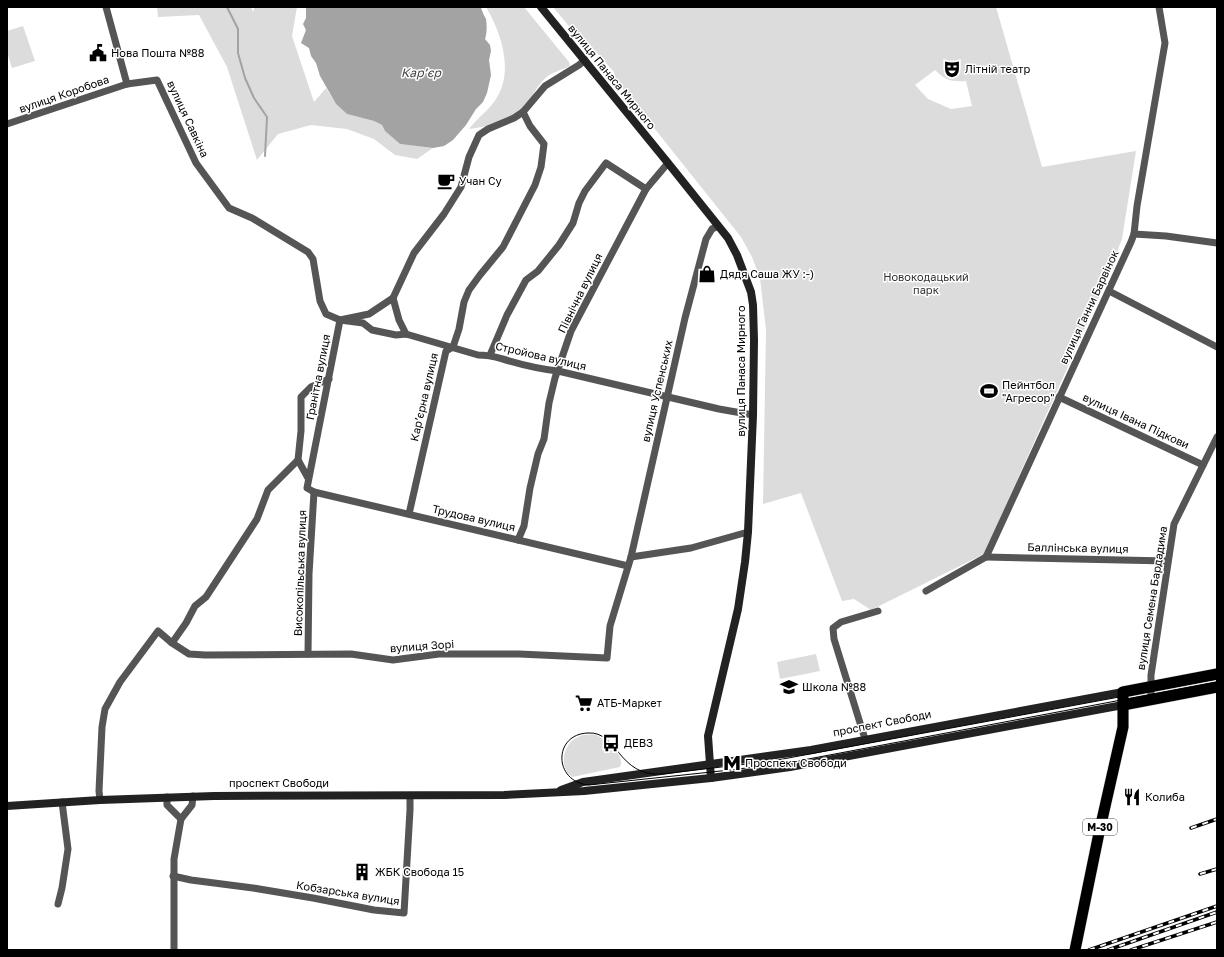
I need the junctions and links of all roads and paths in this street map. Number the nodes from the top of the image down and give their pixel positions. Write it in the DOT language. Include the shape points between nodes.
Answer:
graph roads {
  1 [pos="106,7"];
  2 [pos="541,7"];
  3 [pos="1159,7"];
  4 [pos="585,60"];
  5 [pos="127,84"];
  6 [pos="523,112"];
  7 [pos="7,124"];
  8 [pos="668,163"];
  9 [pos="646,189"];
  10 [pos="718,226"];
  11 [pos="1134,234"];
  12 [pos="1217,243"];
  13 [pos="1109,291"];
  14 [pos="393,298"];
  15 [pos="326,314"];
  16 [pos="340,320"];
  17 [pos="406,334"];
  18 [pos="453,347"];
  19 [pos="1217,347"];
  20 [pos="490,355"];
  21 [pos="558,371"];
  22 [pos="329,379"];
  23 [pos="667,396"];
  24 [pos="1059,396"];
  25 [pos="753,415"];
  26 [pos="1217,437"];
  27 [pos="298,460"];
  28 [pos="1203,465"];
  29 [pos="308,478"];
  30 [pos="314,492"];
  31 [pos="409,514"];
  32 [pos="748,532"];
  33 [pos="518,540"];
  34 [pos="631,557"];
  35 [pos="986,557"];
  36 [pos="1168,561"];
  37 [pos="628,566"];
  38 [pos="926,591"];
  39 [pos="878,611"];
  40 [pos="172,643"];
  41 [pos="308,654"];
  42 [pos="1217,674"];
  43 [pos="1150,686"];
  44 [pos="1217,688"];
  45 [pos="1123,692"];
  46 [pos="1151,700"];
  47 [pos="1123,705"];
  48 [pos="865,739"];
  49 [pos="710,764"];
  50 [pos="711,778"];
  51 [pos="551,793"];
  52 [pos="193,796"];
  53 [pos="410,796"];
  54 [pos="167,797"];
  55 [pos="100,800"];
  56 [pos="62,802"];
  57 [pos="7,806"];
  58 [pos="181,820"];
  59 [pos="173,876"];
  60 [pos="58,904"];
  61 [pos="174,950"];
  62 [pos="1075,950"];
  1 -- 5 [label="street"];
  2 -- 4 [label="main road, вулиця Панаса Мирного"];
  3 -- 11 [label="street, вулиця Ганни Барвінок" via="1166,43"];
  4 -- 6 [label="street" via="545,86"];
  4 -- 8 [label="main road, вулиця Панаса Мирного"];
  5 -- 7 [label="street, вулиця Коробова"];
  5 -- 15 [label="street, вулиця Савкіна" via="157,80 196,163 229,208 252,218 308,252 313,259 320,300"];
  6 -- 14 [label="street" via="479,135 469,157 461,187 414,253"];
  6 -- 18 [label="street, Карʼєрна вулиця" via="544,144 541,167 535,185 503,247 469,290"];
  8 -- 9 [label="street, Північна вулиця"];
  8 -- 10 [label="main road, вулиця Панаса Мирного"];
  9 -- 20 [label="street" via="606,163 585,191 573,223 558,245 538,272 526,280"];
  9 -- 21 [label="street, Північна вулиця" via="571,331"];
  10 -- 23 [label="street, вулиця Успенських" via="706,239"];
  10 -- 25 [label="main road, вулиця Панаса Мирного" via="737,255 751,292 754,340"];
  11 -- 12 [label="street"];
  11 -- 13 [label="street, вулиця Ганни Барвінок"];
  13 -- 19 [label="street"];
  13 -- 24 [label="street, вулиця Ганни Барвінок"];
  14 -- 16 [label="street" via="369,314"];
  14 -- 17 [label="street"];
  15 -- 16 [label="street, Стройова вулиця"];
  16 -- 17 [label="street, Стройова вулиця" via="362,323 372,330 386,333"];
  16 -- 22 [label="street, Гранітна вулиця"];
  17 -- 18 [label="street, Стройова вулиця"];
  18 -- 20 [label="street, Стройова вулиця" via="478,355"];
  18 -- 31 [label="street, Карʼєрна вулиця" via="446,351"];
  20 -- 21 [label="street, Стройова вулиця"];
  21 -- 23 [label="street, Стройова вулиця"];
  21 -- 33 [label="street, Північна вулиця" via="549,403 544,440 530,488 524,526"];
  22 -- 27 [label="street" via="311,387 300,397 301,430"];
  22 -- 29 [label="street, Гранітна вулиця"];
  23 -- 25 [label="street, Стройова вулиця"];
  23 -- 34 [label="street, вулиця Успенських"];
  24 -- 28 [label="street, вулиця Івана Підкови"];
  24 -- 35 [label="street, вулиця Ганни Барвінок"];
  25 -- 32 [label="main road, вулиця Панаса Мирного"];
  26 -- 28 [label="street, вулиця Семена Бардадима"];
  27 -- 29 [label="street"];
  27 -- 40 [label="street" via="268,490 258,519 206,597 195,606"];
  28 -- 36 [label="street, вулиця Семена Бардадима" via="1174,524"];
  29 -- 30 [label="street" via="307,488"];
  30 -- 31 [label="street, Трудова вулиця"];
  30 -- 41 [label="street, Високопільська вулиця" via="308,574"];
  31 -- 33 [label="street, Трудова вулиця"];
  32 -- 34 [label="street" via="691,548"];
  32 -- 49 [label="main road, вулиця Панаса Мирного" via="738,608 708,736"];
  33 -- 37 [label="street, Трудова вулиця"];
  34 -- 37 [label="street, вулиця Успенських"];
  35 -- 36 [label="street, Баллінська вулиця"];
  35 -- 38 [label="street"];
  36 -- 43 [label="street, вулиця Семена Бардадима"];
  37 -- 41 [label="street, вулиця Зорі" via="610,626 607,658 439,654 394,660 351,654"];
  39 -- 48 [label="street" via="841,622 834,628 834,639"];
  40 -- 41 [label="street, вулиця Зорі" via="189,654 205,656"];
  40 -- 55 [label="street, вулиця Зорі" via="158,631 120,682 105,708"];
  42 -- 43 [label="highway, проспект Свободи"];
  43 -- 45 [label="highway, проспект Свободи"];
  43 -- 46 [label="street, вулиця Семена Бардадима"];
  44 -- 46 [label="highway, проспект Свободи"];
  45 -- 47 [label="highway, М-30"];
  45 -- 48 [label="main road, проспект Свободи"];
  46 -- 47 [label="highway, проспект Свободи"];
  47 -- 50 [label="main road, проспект Свободи" via="802,765"];
  47 -- 62 [label="highway, М-30" via="1122,727"];
  48 -- 49 [label="main road, проспект Свободи" via="811,750"];
  49 -- 50 [label="main road, вулиця Панаса Мирного"];
  49 -- 51 [label="main road, проспект Свободи" via="583,782"];
  50 -- 51 [label="main road, проспект Свободи"];
  51 -- 53 [label="main road, проспект Свободи"];
  52 -- 53 [label="main road, проспект Свободи"];
  52 -- 54 [label="main road, проспект Свободи"];
  52 -- 58 [label="street" via="192,805"];
  53 -- 59 [label="street, Кобзарська вулиця" via="404,913"];
  54 -- 55 [label="main road, проспект Свободи"];
  54 -- 58 [label="street" via="167,805"];
  55 -- 56 [label="main road, проспект Свободи"];
  56 -- 57 [label="main road, проспект Свободи"];
  56 -- 60 [label="street" via="68,849"];
  58 -- 59 [label="street"];
  59 -- 61 [label="street"];
}
